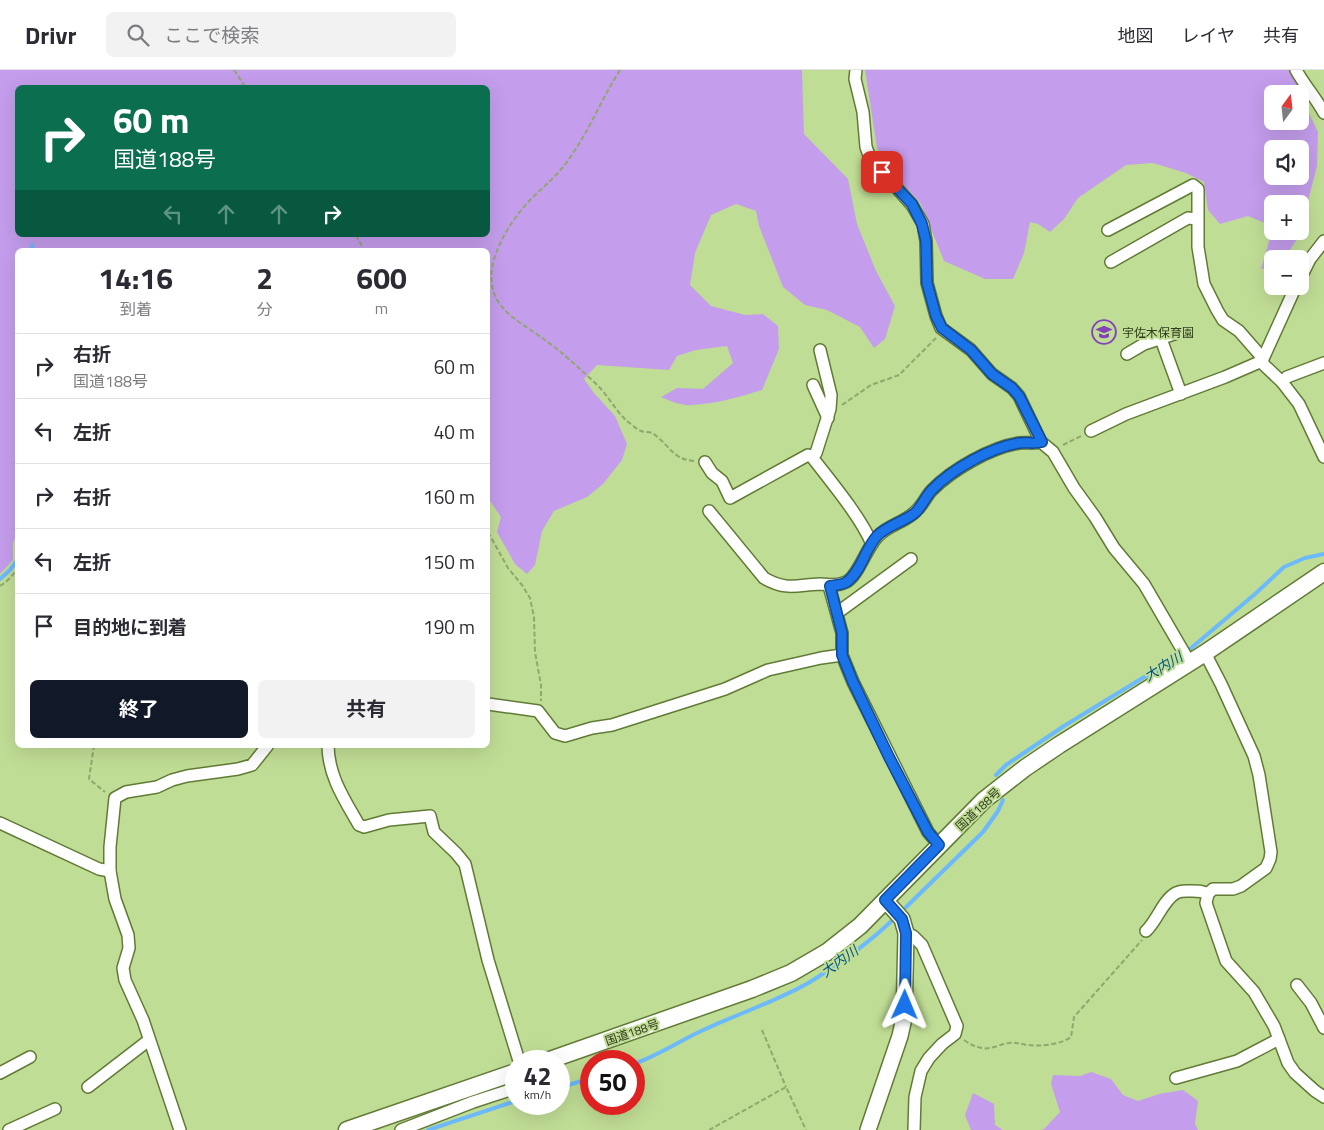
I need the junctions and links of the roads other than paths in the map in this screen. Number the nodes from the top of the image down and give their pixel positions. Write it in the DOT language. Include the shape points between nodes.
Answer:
graph roads {
  1 [pos="856,70"];
  2 [pos="1296,70"];
  3 [pos="1324,113"];
  4 [pos="1197,219"];
  5 [pos="1108,230"];
  6 [pos="1324,241"];
  7 [pos="1309,261"];
  8 [pos="1111,262"];
  9 [pos="1292,295"];
  10 [pos="1178,333"];
  11 [pos="1161,339"];
  12 [pos="820,350"];
  13 [pos="1127,354"];
  14 [pos="1262,361"];
  15 [pos="1324,363"];
  16 [pos="1282,382"];
  17 [pos="813,385"];
  18 [pos="1181,394"];
  19 [pos="828,418"];
  20 [pos="1091,431"];
  21 [pos="1042,442"];
  22 [pos="812,457"];
  23 [pos="1324,457"];
  24 [pos="705,462"];
  25 [pos="709,511"];
  26 [pos="872,544"];
  27 [pos="911,559"];
  28 [pos="1324,572"];
  29 [pos="830,586"];
  30 [pos="837,613"];
  31 [pos="1205,653"];
  32 [pos="842,655"];
  33 [pos="1190,663"];
  34 [pos="490,704"];
  35 [pos="266,748"];
  36 [pos="328,748"];
  37 [pos="0,823"];
  38 [pos="939,845"];
  39 [pos="110,871"];
  40 [pos="1208,894"];
  41 [pos="896,915"];
  42 [pos="1146,931"];
  43 [pos="1297,985"];
  44 [pos="1324,1028"];
  45 [pos="1279,1039"];
  46 [pos="149,1040"];
  47 [pos="516,1050"];
  48 [pos="570,1054"];
  49 [pos="30,1057"];
  50 [pos="0,1073"];
  51 [pos="505,1076"];
  52 [pos="1176,1078"];
  53 [pos="88,1087"];
  54 [pos="505,1092"];
  55 [pos="1324,1097"];
  56 [pos="55,1109"];
  57 [pos="9,1130"];
  58 [pos="180,1130"];
  59 [pos="347,1130"];
  60 [pos="401,1130"];
  61 [pos="868,1130"];
  62 [pos="914,1130"];
  1 -- 21 [label="street" via="870,158 912,204 922,224 926,241 927,283 936,316 944,331 971,350 992,374 1019,396"];
  2 -- 3 [label="street"];
  4 -- 5 [label="street" via="1198,189 1193,185"];
  4 -- 8 [label="street" via="1188,218"];
  4 -- 14 [label="street" via="1204,284 1223,320 1239,331"];
  6 -- 7 [label="street"];
  9 -- 14 [label="street"];
  10 -- 11 [label="street"];
  11 -- 13 [label="street"];
  11 -- 18 [label="street"];
  12 -- 19 [label="street" via="831,395"];
  14 -- 16 [label="street"];
  14 -- 18 [label="street"];
  15 -- 16 [label="street"];
  16 -- 23 [label="street" via="1299,404"];
  17 -- 19 [label="street"];
  18 -- 20 [label="street"];
  19 -- 22 [label="street"];
  21 -- 26 [label="street" via="1020,442 988,453 961,468 931,491 916,512 878,536"];
  21 -- 33 [label="street" via="1053,452 1114,548 1144,584"];
  22 -- 24 [label="street" via="808,455 796,460 730,498 722,481"];
  22 -- 26 [label="street"];
  25 -- 29 [label="street" via="764,578 776,585 792,587"];
  26 -- 29 [label="street" via="847,582"];
  27 -- 30 [label="street"];
  28 -- 31 [label="highway, 国道188号"];
  29 -- 30 [label="street"];
  30 -- 32 [label="street" via="842,633"];
  31 -- 33 [label="highway, 国道188号"];
  31 -- 40 [label="street" via="1254,756 1271,852 1266,868 1241,886 1213,889"];
  32 -- 34 [label="street" via="768,670 716,691 612,725 565,736 555,733 538,711"];
  32 -- 38 [label="street" via="889,757 928,832"];
  33 -- 38 [label="highway, 国道188号" via="1025,768 984,800"];
  35 -- 39 [label="street" via="252,765 238,770 187,776 157,787 126,792 115,798"];
  36 -- 47 [label="street" via="333,778 359,825 364,828 389,820 430,816 434,832 465,864 488,960"];
  37 -- 39 [label="street" via="99,869"];
  38 -- 41 [label="highway, 国道188号"];
  39 -- 46 [label="street" via="115,899 128,935 129,948 123,968 125,980"];
  40 -- 42 [label="street" via="1203,891 1175,893"];
  40 -- 45 [label="street" via="1206,903 1226,961 1254,992"];
  41 -- 48 [label="highway, 国道188号" via="860,926 827,952 791,973"];
  41 -- 61 [label="main road" via="904,1018"];
  41 -- 62 [label="street" via="922,945 957,1026 955,1034 929,1058 921,1071 915,1097"];
  43 -- 44 [label="street"];
  45 -- 52 [label="street" via="1237,1061"];
  45 -- 55 [label="street" via="1295,1073"];
  46 -- 53 [label="street"];
  46 -- 58 [label="street"];
  49 -- 50 [label="street"];
  51 -- 59 [label="highway"];
  54 -- 60 [label="street"];
  56 -- 57 [label="street"];
}
